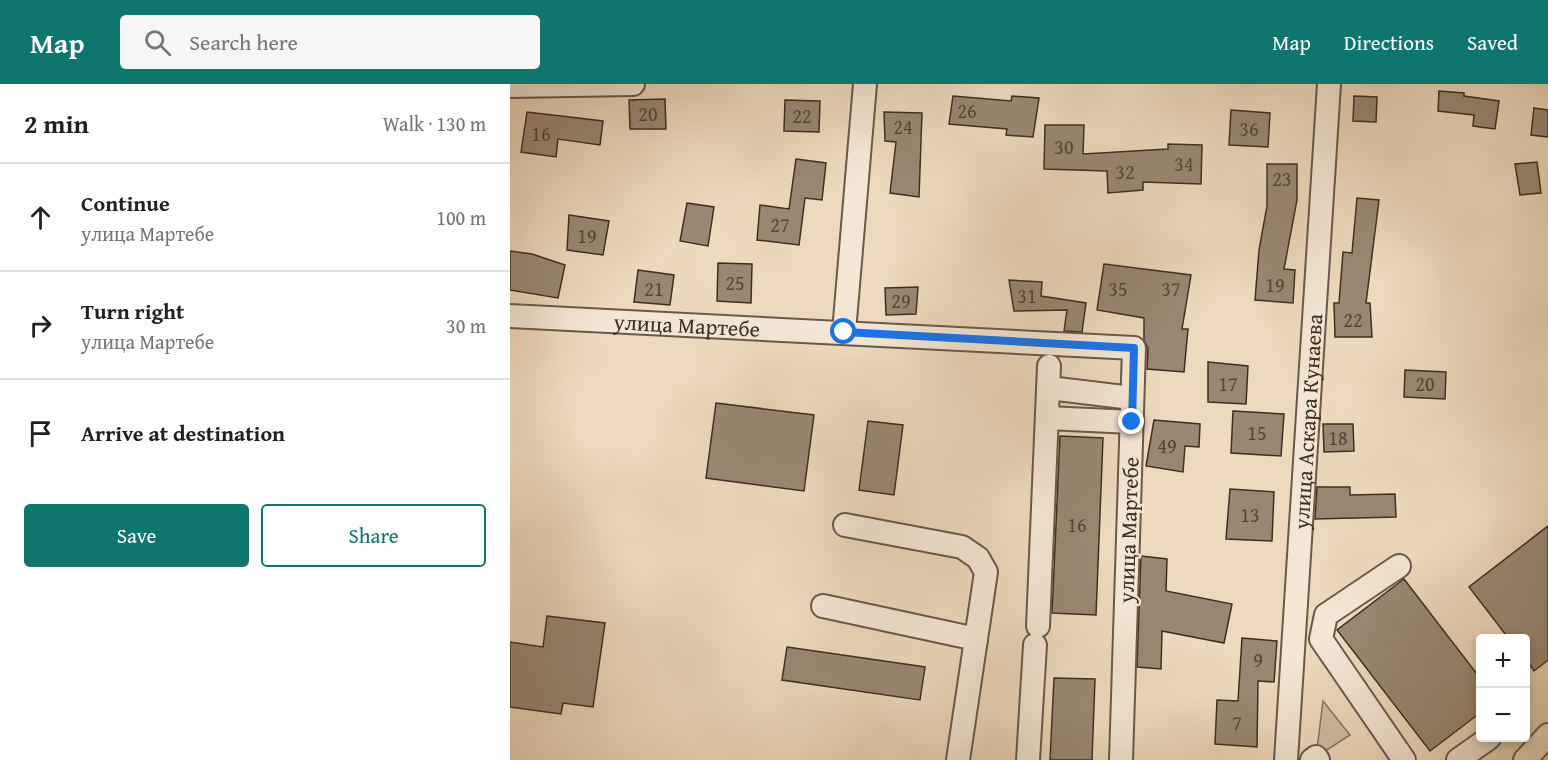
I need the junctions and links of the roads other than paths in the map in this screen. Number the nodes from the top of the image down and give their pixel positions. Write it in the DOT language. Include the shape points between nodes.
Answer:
graph roads {
  1 [pos="633,84"];
  2 [pos="865,84"];
  3 [pos="1329,84"];
  4 [pos="510,86"];
  5 [pos="510,316"];
  6 [pos="844,332"];
  7 [pos="1132,398"];
  8 [pos="1047,418"];
  9 [pos="1132,422"];
  10 [pos="845,525"];
  11 [pos="1399,566"];
  12 [pos="823,606"];
  13 [pos="976,639"];
  14 [pos="1548,735"];
  15 [pos="1483,742"];
  16 [pos="958,760"];
  17 [pos="1028,760"];
  18 [pos="1121,760"];
  19 [pos="1286,760"];
  20 [pos="1312,760"];
  21 [pos="1318,760"];
  22 [pos="1404,760"];
  23 [pos="1458,760"];
  24 [pos="1525,760"];
  1 -- 4 [label="street"];
  2 -- 6 [label="street"];
  3 -- 19 [label="street, улица Аскара Кунаева"];
  5 -- 6 [label="street, улица Мартебе"];
  6 -- 7 [label="street, улица Мартебе" via="1134,348"];
  7 -- 8 [label="street" via="1049,377"];
  7 -- 9 [label="street, улица Мартебе"];
  8 -- 9 [label="street"];
  8 -- 17 [label="street"];
  9 -- 18 [label="street, улица Мартебе"];
  10 -- 13 [label="street" via="962,548 978,558 986,572"];
  11 -- 22 [label="street" via="1326,615 1321,639"];
  12 -- 13 [label="street"];
  13 -- 16 [label="street"];
  14 -- 24 [label="street"];
  15 -- 23 [label="street"];
  20 -- 21 [label="street"];
}
